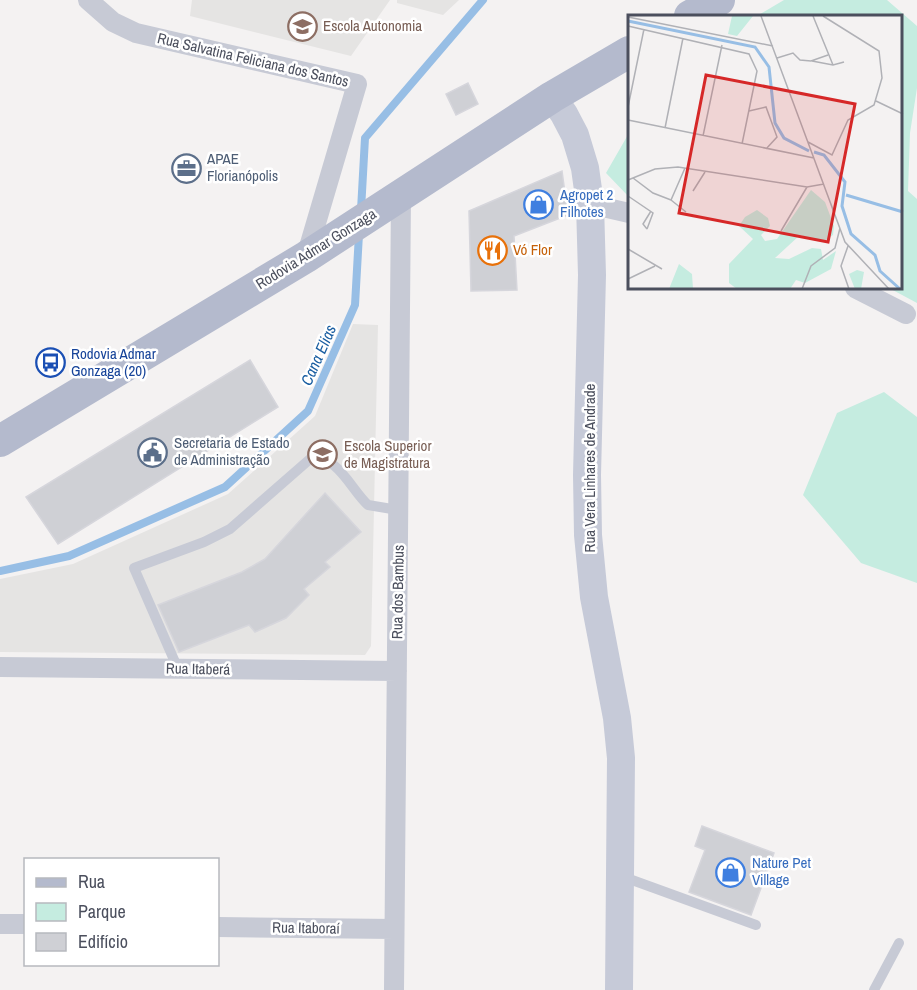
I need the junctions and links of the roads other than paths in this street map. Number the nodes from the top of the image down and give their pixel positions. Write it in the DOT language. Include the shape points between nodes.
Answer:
graph roads {
  1 [pos="88,0"];
  2 [pos="719,0"];
  3 [pos="692,15"];
  4 [pos="628,53"];
  5 [pos="552,97"];
  6 [pos="401,195"];
  7 [pos="590,204"];
  8 [pos="628,213"];
  9 [pos="306,257"];
  10 [pos="859,290"];
  11 [pos="906,314"];
  12 [pos="0,441"];
  13 [pos="398,510"];
  14 [pos="0,667"];
  15 [pos="178,669"];
  16 [pos="397,671"];
  17 [pos="621,876"];
  18 [pos="0,924"];
  19 [pos="24,924"];
  20 [pos="756,925"];
  21 [pos="219,927"];
  22 [pos="394,929"];
  23 [pos="899,943"];
  24 [pos="394,990"];
  25 [pos="619,990"];
  26 [pos="874,990"];
  1 -- 9 [label="street, Rua Salvatina Feliciana dos Santos" via="113,22 136,33 357,84"];
  2 -- 3 [label="main road"];
  4 -- 5 [label="main road, Rodovia Admar Gonzaga"];
  5 -- 6 [label="main road, Rodovia Admar Gonzaga"];
  5 -- 7 [label="main road, Rua Vera Linhares de Andrade" via="575,135"];
  6 -- 9 [label="main road, Rodovia Admar Gonzaga"];
  6 -- 13 [label="street, Rua dos Bambus"];
  7 -- 8 [label="street"];
  7 -- 17 [label="main road, Rua Vera Linhares de Andrade" via="588,535 594,597 617,718"];
  9 -- 12 [label="main road, Rodovia Admar Gonzaga"];
  10 -- 11 [label="street"];
  13 -- 15 [label="lane" via="368,505 326,459 310,459 230,529 134,568"];
  13 -- 16 [label="street, Rua dos Bambus"];
  14 -- 15 [label="street, Rua Itaberá"];
  15 -- 16 [label="street, Rua Itaberá"];
  16 -- 22 [label="street, Rua dos Bambus"];
  17 -- 20 [label="lane"];
  17 -- 25 [label="main road, Rua Vera Linhares de Andrade"];
  18 -- 19 [label="street"];
  21 -- 22 [label="street, Rua Itaboraí"];
  22 -- 24 [label="street, Rua dos Bambus"];
  23 -- 26 [label="lane"];
}
